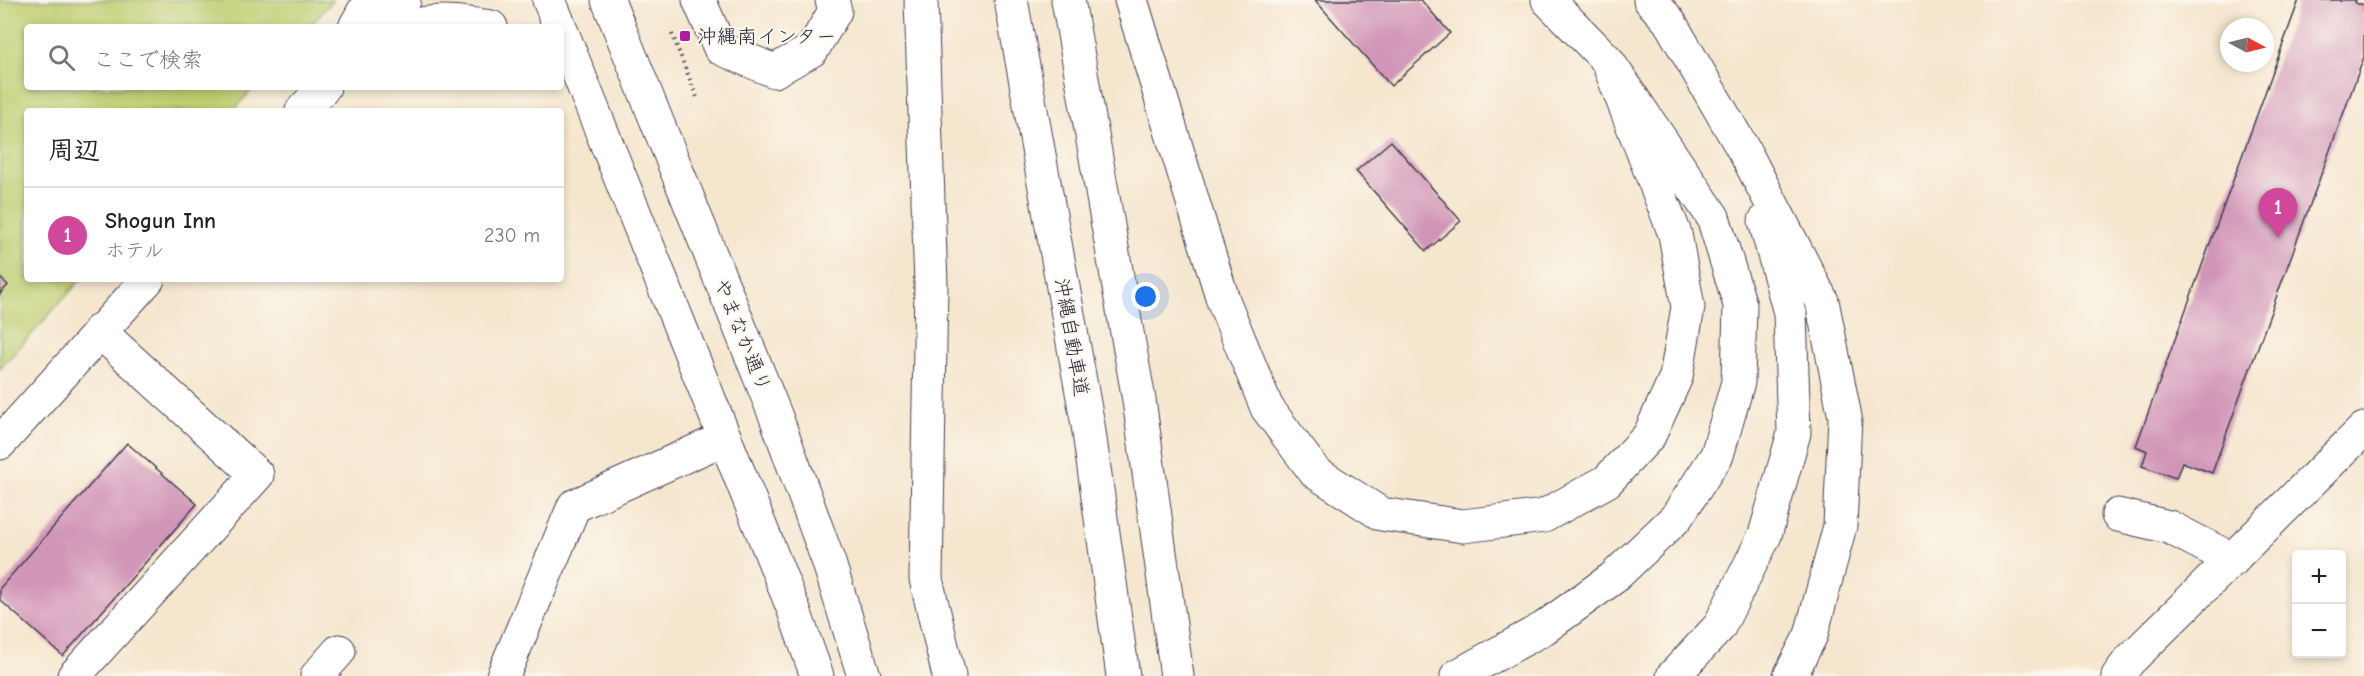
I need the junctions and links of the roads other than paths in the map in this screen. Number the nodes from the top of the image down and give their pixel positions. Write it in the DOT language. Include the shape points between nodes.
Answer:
graph roads {
  1 [pos="370,0"];
  2 [pos="404,0"];
  3 [pos="549,0"];
  4 [pos="608,0"];
  5 [pos="699,0"];
  6 [pos="832,0"];
  7 [pos="921,0"];
  8 [pos="1011,0"];
  9 [pos="1068,0"];
  10 [pos="1131,0"];
  11 [pos="1548,0"];
  12 [pos="1650,0"];
  13 [pos="357,24"];
  14 [pos="382,24"];
  15 [pos="420,24"];
  16 [pos="461,24"];
  17 [pos="558,24"];
  18 [pos="564,38"];
  19 [pos="1607,60"];
  20 [pos="564,70"];
  21 [pos="590,101"];
  22 [pos="1747,156"];
  23 [pos="145,282"];
  24 [pos="99,331"];
  25 [pos="725,438"];
  26 [pos="2361,440"];
  27 [pos="0,443"];
  28 [pos="2118,515"];
  29 [pos="2233,560"];
  30 [pos="339,651"];
  31 [pos="74,676"];
  32 [pos="317,676"];
  33 [pos="503,676"];
  34 [pos="817,676"];
  35 [pos="864,676"];
  36 [pos="949,676"];
  37 [pos="1123,676"];
  38 [pos="1177,676"];
  39 [pos="1457,676"];
  40 [pos="1673,676"];
  41 [pos="1790,676"];
  42 [pos="2118,676"];
  1 -- 13 [label="main road"];
  2 -- 14 [label="main road"];
  3 -- 17 [label="main road"];
  4 -- 35 [label="main road, やまなか通り" via="776,417 829,563"];
  5 -- 6 [label="main road" via="720,48 774,70 812,50 835,11"];
  7 -- 36 [label="main road" via="931,285 926,579"];
  8 -- 37 [label="main road, 沖縄自動車道" via="1088,426"];
  9 -- 38 [label="main road" via="1139,400"];
  10 -- 19 [label="main road" via="1223,300 1267,408 1315,472 1381,514 1462,526 1545,516 1607,481 1649,436 1676,377 1688,307 1676,234"];
  11 -- 19 [label="main road"];
  12 -- 22 [label="main road" via="1669,21"];
  15 -- 16 [label="main road"];
  18 -- 21 [label="main road"];
  19 -- 39 [label="main road" via="1713,217 1740,305 1738,382 1717,455 1676,518 1613,578 1544,628"];
  20 -- 21 [label="main road"];
  21 -- 25 [label="main road"];
  22 -- 40 [label="main road" via="1790,313 1794,433 1764,535 1719,627"];
  22 -- 41 [label="main road" via="1822,301 1845,417 1840,526 1811,635"];
  23 -- 24 [label="main road"];
  24 -- 27 [label="main road"];
  24 -- 31 [label="main road" via="257,475"];
  25 -- 33 [label="main road" via="574,506"];
  25 -- 34 [label="main road"];
  26 -- 29 [label="main road"];
  28 -- 29 [label="main road" via="2169,527"];
  29 -- 42 [label="main road"];
  30 -- 32 [label="main road"];
}
